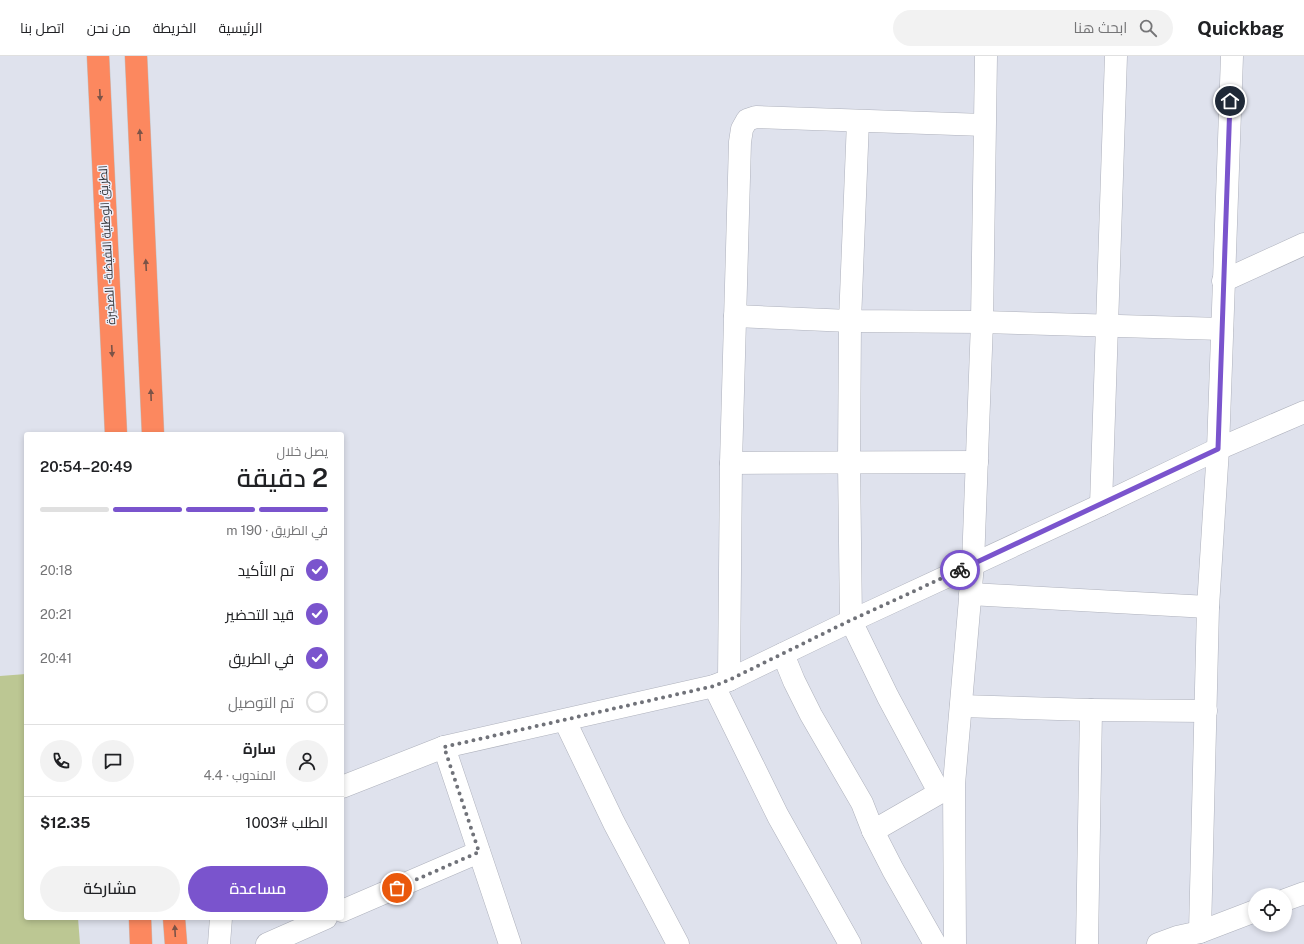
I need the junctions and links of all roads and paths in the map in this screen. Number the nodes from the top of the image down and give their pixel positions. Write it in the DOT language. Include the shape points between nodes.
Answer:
graph roads {
  1 [pos="98,56"];
  2 [pos="136,56"];
  3 [pos="986,56"];
  4 [pos="1116,56"];
  5 [pos="1232,56"];
  6 [pos="858,121"];
  7 [pos="984,125"];
  8 [pos="1304,244"];
  9 [pos="1223,281"];
  10 [pos="735,316"];
  11 [pos="850,321"];
  12 [pos="982,322"];
  13 [pos="1108,326"];
  14 [pos="1222,330"];
  15 [pos="1304,412"];
  16 [pos="116,432"];
  17 [pos="153,432"];
  18 [pos="1218,449"];
  19 [pos="977,462"];
  20 [pos="731,463"];
  21 [pos="849,463"];
  22 [pos="1101,505"];
  23 [pos="974,564"];
  24 [pos="970,594"];
  25 [pos="1208,607"];
  26 [pos="851,620"];
  27 [pos="783,654"];
  28 [pos="721,683"];
  29 [pos="961,706"];
  30 [pos="1091,710"];
  31 [pos="1206,712"];
  32 [pos="565,720"];
  33 [pos="444,747"];
  34 [pos="344,786"];
  35 [pos="947,788"];
  36 [pos="873,831"];
  37 [pos="479,852"];
  38 [pos="1304,893"];
  39 [pos="1292,897"];
  40 [pos="344,910"];
  41 [pos="1248,914"];
  42 [pos="140,920"];
  43 [pos="174,920"];
  44 [pos="221,920"];
  45 [pos="321,920"];
  46 [pos="1200,932"];
  47 [pos="1172,942"];
  48 [pos="141,944"];
  49 [pos="176,944"];
  50 [pos="219,944"];
  51 [pos="267,944"];
  52 [pos="510,944"];
  53 [pos="678,944"];
  54 [pos="850,944"];
  55 [pos="935,944"];
  56 [pos="955,944"];
  57 [pos="1087,944"];
  1 -- 16 [label="highway, الطريق الوطنية النفيضة - الصخيرة, one-way"];
  17 -- 2 [label="highway, one-way"];
  3 -- 7 [label="street"];
  4 -- 13 [label="street"];
  5 -- 9 [label="street"];
  6 -- 7 [label="street"];
  6 -- 10 [label="street" via="756,117 747,120 740,142"];
  6 -- 11 [label="street"];
  7 -- 12 [label="street"];
  8 -- 9 [label="street"];
  9 -- 14 [label="street"];
  10 -- 11 [label="street"];
  10 -- 20 [label="street"];
  11 -- 12 [label="street"];
  11 -- 21 [label="street"];
  12 -- 13 [label="street"];
  12 -- 19 [label="street"];
  13 -- 14 [label="street"];
  13 -- 22 [label="street"];
  14 -- 18 [label="street"];
  15 -- 18 [label="street"];
  18 -- 22 [label="street"];
  18 -- 25 [label="street"];
  19 -- 21 [label="street"];
  19 -- 23 [label="street"];
  20 -- 21 [label="street"];
  20 -- 28 [label="street"];
  21 -- 26 [label="street"];
  22 -- 23 [label="street"];
  23 -- 24 [label="street"];
  23 -- 26 [label="street"];
  24 -- 25 [label="street"];
  24 -- 29 [label="street"];
  25 -- 31 [label="street"];
  26 -- 27 [label="street"];
  26 -- 35 [label="street" via="888,697"];
  27 -- 28 [label="street"];
  27 -- 36 [label="street" via="811,715 862,803"];
  28 -- 32 [label="street"];
  28 -- 54 [label="street" via="778,816"];
  29 -- 30 [label="street"];
  29 -- 35 [label="street"];
  30 -- 31 [label="street"];
  30 -- 57 [label="street"];
  31 -- 46 [label="street"];
  32 -- 33 [label="street"];
  32 -- 53 [label="street" via="614,823"];
  33 -- 34 [label="street"];
  33 -- 37 [label="street"];
  35 -- 36 [label="street"];
  35 -- 56 [label="street"];
  36 -- 55 [label="street"];
  37 -- 40 [label="street"];
  37 -- 52 [label="street"];
  38 -- 39 [label="street"];
  41 -- 46 [label="street"];
  42 -- 48 [label="highway"];
  49 -- 43 [label="highway, one-way"];
  44 -- 50 [label="street"];
  45 -- 51 [label="street"];
  46 -- 47 [label="street"];
}
